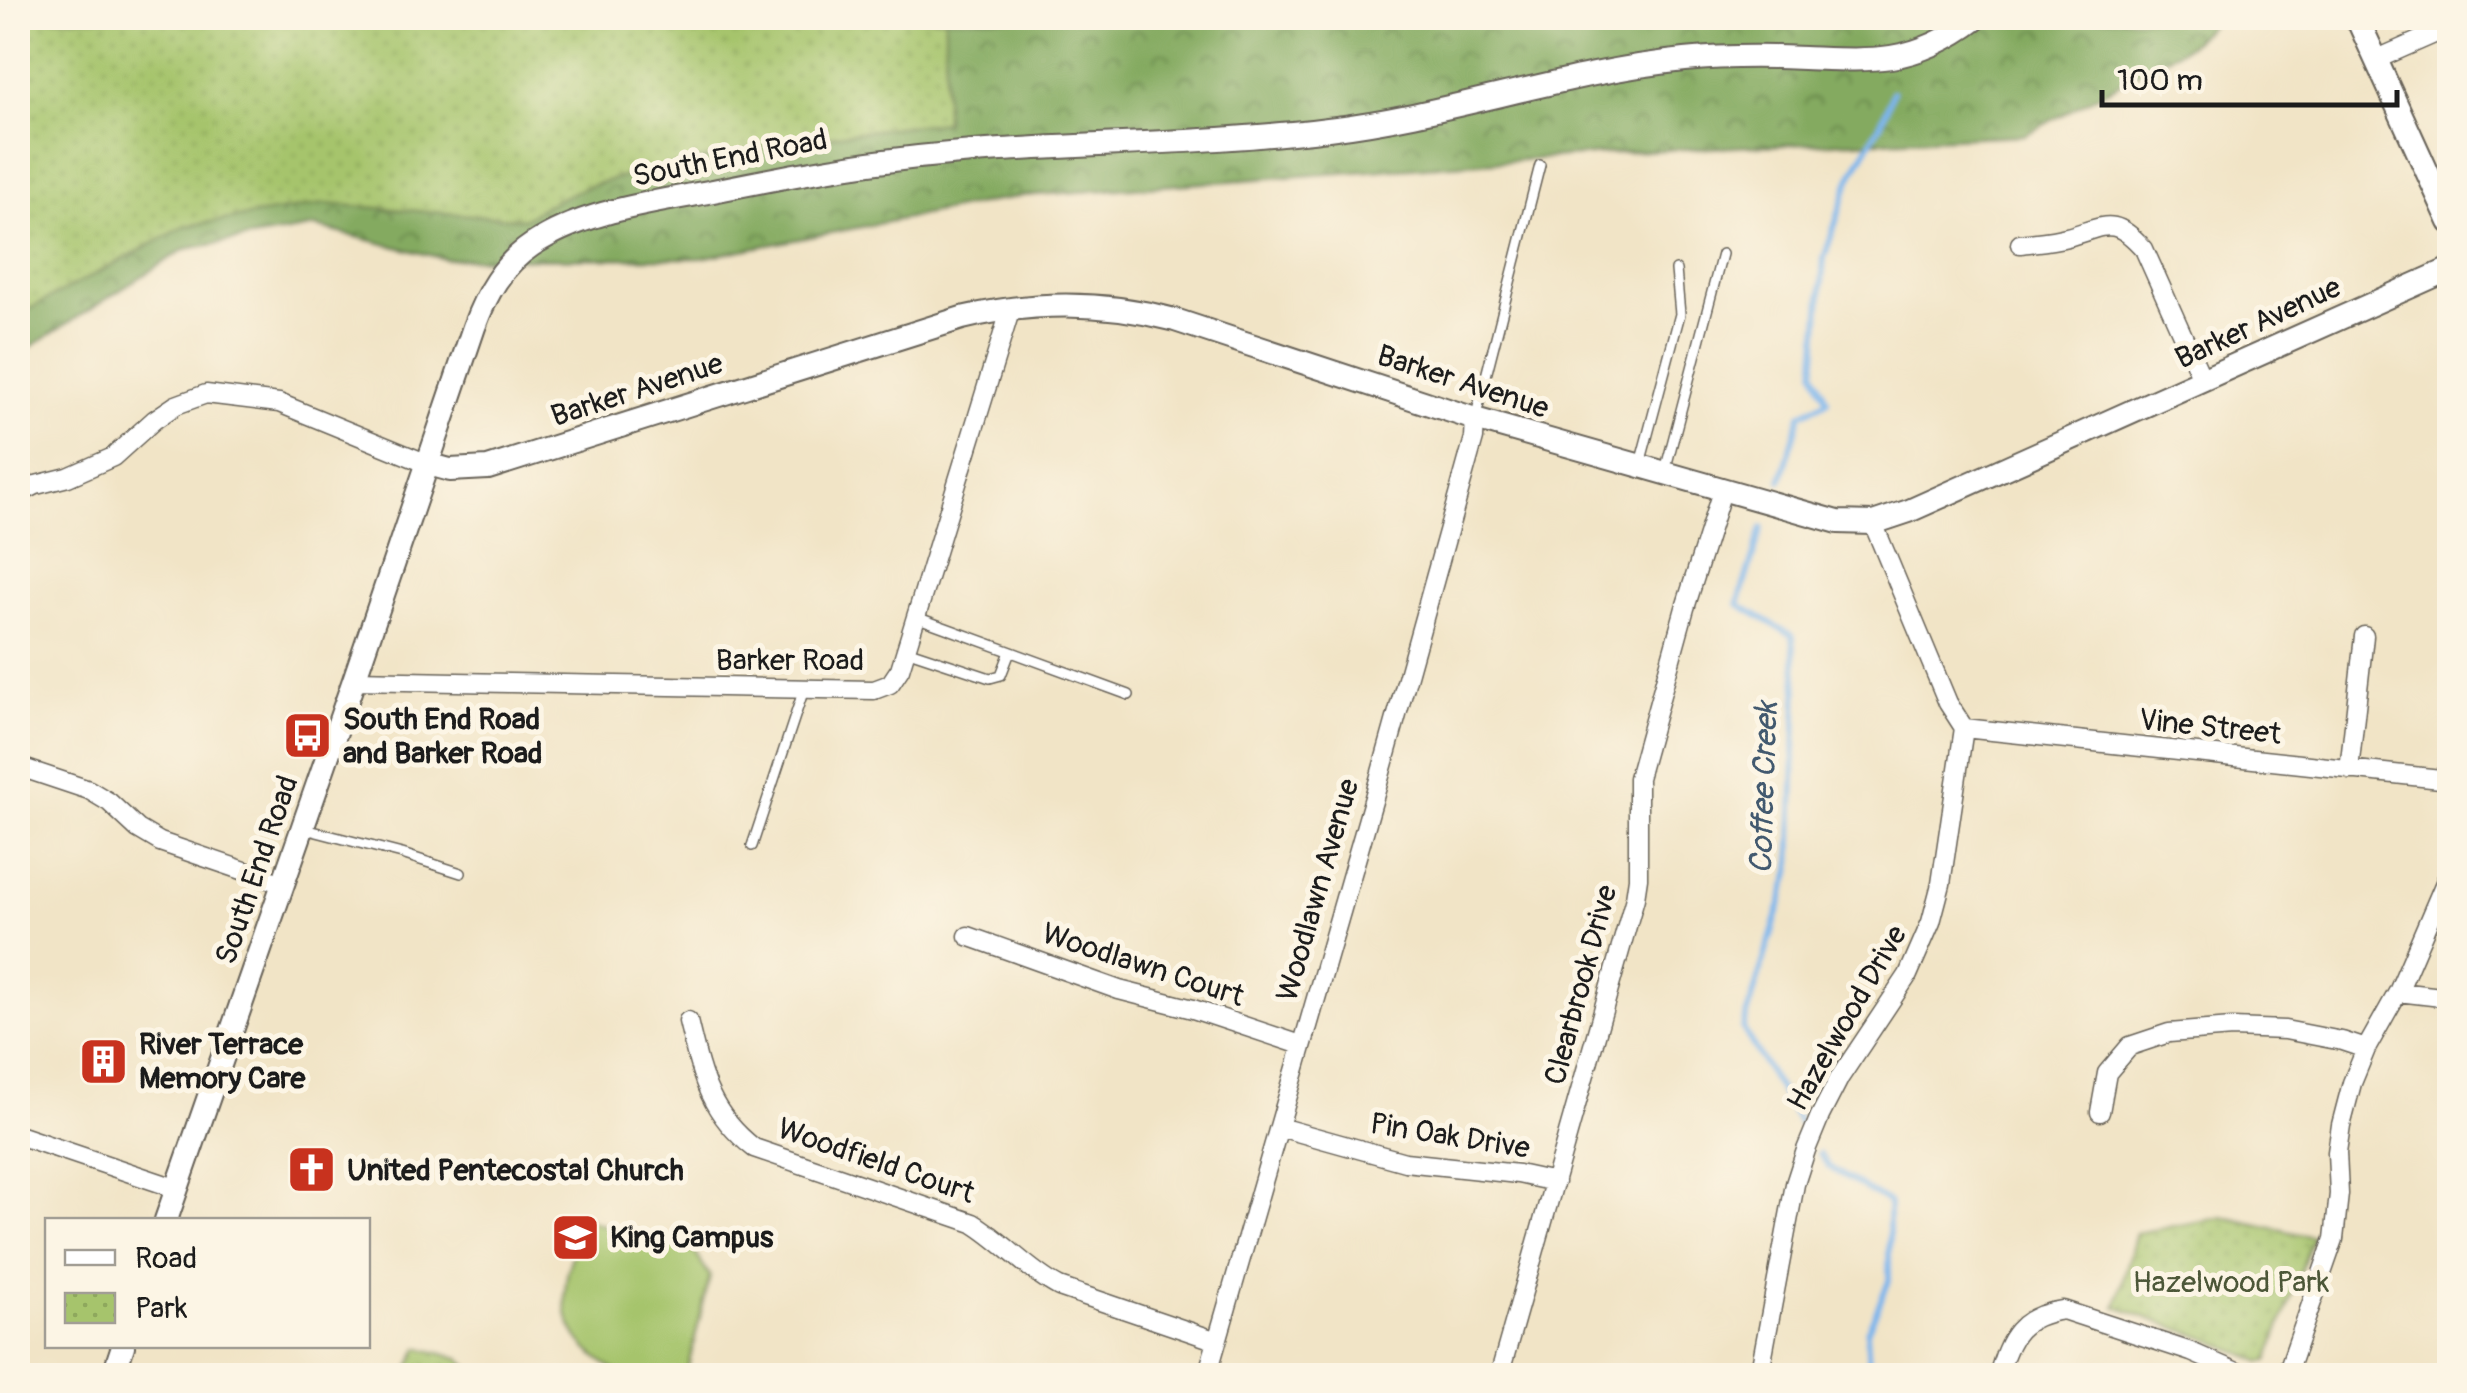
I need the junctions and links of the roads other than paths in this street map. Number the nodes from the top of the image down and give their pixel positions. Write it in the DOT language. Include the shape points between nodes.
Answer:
graph roads {
  1 [pos="1977,18"];
  2 [pos="2356,18"];
  3 [pos="2450,27"];
  4 [pos="2376,60"];
  5 [pos="1540,165"];
  6 [pos="2450,222"];
  7 [pos="2020,244"];
  8 [pos="1722,254"];
  9 [pos="2450,269"];
  10 [pos="1676,270"];
  11 [pos="1012,308"];
  12 [pos="2202,381"];
  13 [pos="1475,419"];
  14 [pos="428,464"];
  15 [pos="1639,467"];
  16 [pos="1664,474"];
  17 [pos="1722,491"];
  18 [pos="18,494"];
  19 [pos="1873,524"];
  20 [pos="916,617"];
  21 [pos="2364,636"];
  22 [pos="906,650"];
  23 [pos="1010,652"];
  24 [pos="354,680"];
  25 [pos="804,689"];
  26 [pos="1129,695"];
  27 [pos="1964,728"];
  28 [pos="23,768"];
  29 [pos="2349,770"];
  30 [pos="2450,780"];
  31 [pos="303,828"];
  32 [pos="752,846"];
  33 [pos="2450,871"];
  34 [pos="461,873"];
  35 [pos="283,884"];
  36 [pos="968,936"];
  37 [pos="2398,992"];
  38 [pos="2450,998"];
  39 [pos="688,1020"];
  40 [pos="1301,1046"];
  41 [pos="2366,1048"];
  42 [pos="2100,1112"];
  43 [pos="1278,1127"];
  44 [pos="18,1135"];
  45 [pos="1555,1182"];
  46 [pos="178,1189"];
  47 [pos="167,1218"];
  48 [pos="1217,1340"];
  49 [pos="122,1348"];
  50 [pos="112,1376"];
  51 [pos="1208,1376"];
  52 [pos="1499,1376"];
  53 [pos="1758,1376"];
  54 [pos="1998,1376"];
  55 [pos="2246,1376"];
  56 [pos="2286,1376"];
  1 -- 14 [label="main road, South End Road" via="1948,38 1891,56 1687,60 1350,126 893,160 604,214 546,236 502,272 484,301"];
  2 -- 4 [label="main road"];
  3 -- 4 [label="street"];
  4 -- 6 [label="main road"];
  5 -- 13 [label="lane"];
  7 -- 12 [label="street" via="2096,226 2130,232 2144,248"];
  8 -- 16 [label="lane"];
  9 -- 12 [label="main road, Barker Avenue"];
  10 -- 15 [label="lane" via="1680,314"];
  11 -- 13 [label="main road, Barker Avenue" via="1076,305 1160,316"];
  11 -- 14 [label="main road, Barker Avenue" via="924,328 488,468"];
  11 -- 20 [label="street, Barker Road"];
  12 -- 19 [label="main road, Barker Avenue"];
  13 -- 15 [label="main road, Barker Avenue"];
  13 -- 40 [label="street, Woodlawn Avenue"];
  14 -- 18 [label="street" via="278,403 206,394 176,405 113,456"];
  14 -- 24 [label="main road, South End Road"];
  15 -- 16 [label="main road, Barker Avenue"];
  16 -- 17 [label="main road, Barker Avenue"];
  17 -- 19 [label="main road, Barker Avenue" via="1838,522"];
  17 -- 45 [label="street, Clearbrook Drive" via="1641,764 1635,898"];
  19 -- 27 [label="street"];
  20 -- 22 [label="street, Barker Road"];
  20 -- 23 [label="lane"];
  21 -- 29 [label="street"];
  22 -- 23 [label="lane" via="990,678 1002,675"];
  22 -- 25 [label="street, Barker Road" via="890,684 874,690"];
  23 -- 26 [label="lane"];
  24 -- 25 [label="street, Barker Road"];
  24 -- 31 [label="main road, South End Road"];
  25 -- 32 [label="lane"];
  27 -- 29 [label="street, Vine Street"];
  27 -- 53 [label="street, Hazelwood Drive" via="1931,922 1908,975 1840,1078 1806,1150"];
  28 -- 35 [label="street" via="89,790 160,842"];
  29 -- 30 [label="street, Vine Street"];
  31 -- 34 [label="lane"];
  31 -- 35 [label="main road, South End Road"];
  33 -- 37 [label="street"];
  35 -- 46 [label="main road, South End Road"];
  36 -- 40 [label="street, Woodlawn Court"];
  37 -- 38 [label="street"];
  37 -- 41 [label="street"];
  39 -- 48 [label="street, Woodfield Court" via="710,1098 754,1148 973,1224 1058,1287"];
  40 -- 43 [label="street, Woodlawn Avenue"];
  41 -- 42 [label="street" via="2285,1030 2169,1033 2130,1046 2108,1073"];
  41 -- 56 [label="street" via="2341,1124 2334,1239"];
  43 -- 45 [label="street, Pin Oak Drive" via="1405,1162"];
  43 -- 48 [label="street, Woodlawn Avenue"];
  44 -- 46 [label="street"];
  45 -- 52 [label="street, Clearbrook Drive"];
  46 -- 47 [label="main road, South End Road"];
  48 -- 51 [label="street, Woodlawn Avenue"];
  49 -- 50 [label="main road"];
  54 -- 55 [label="street" via="2020,1327 2062,1310"];
}
